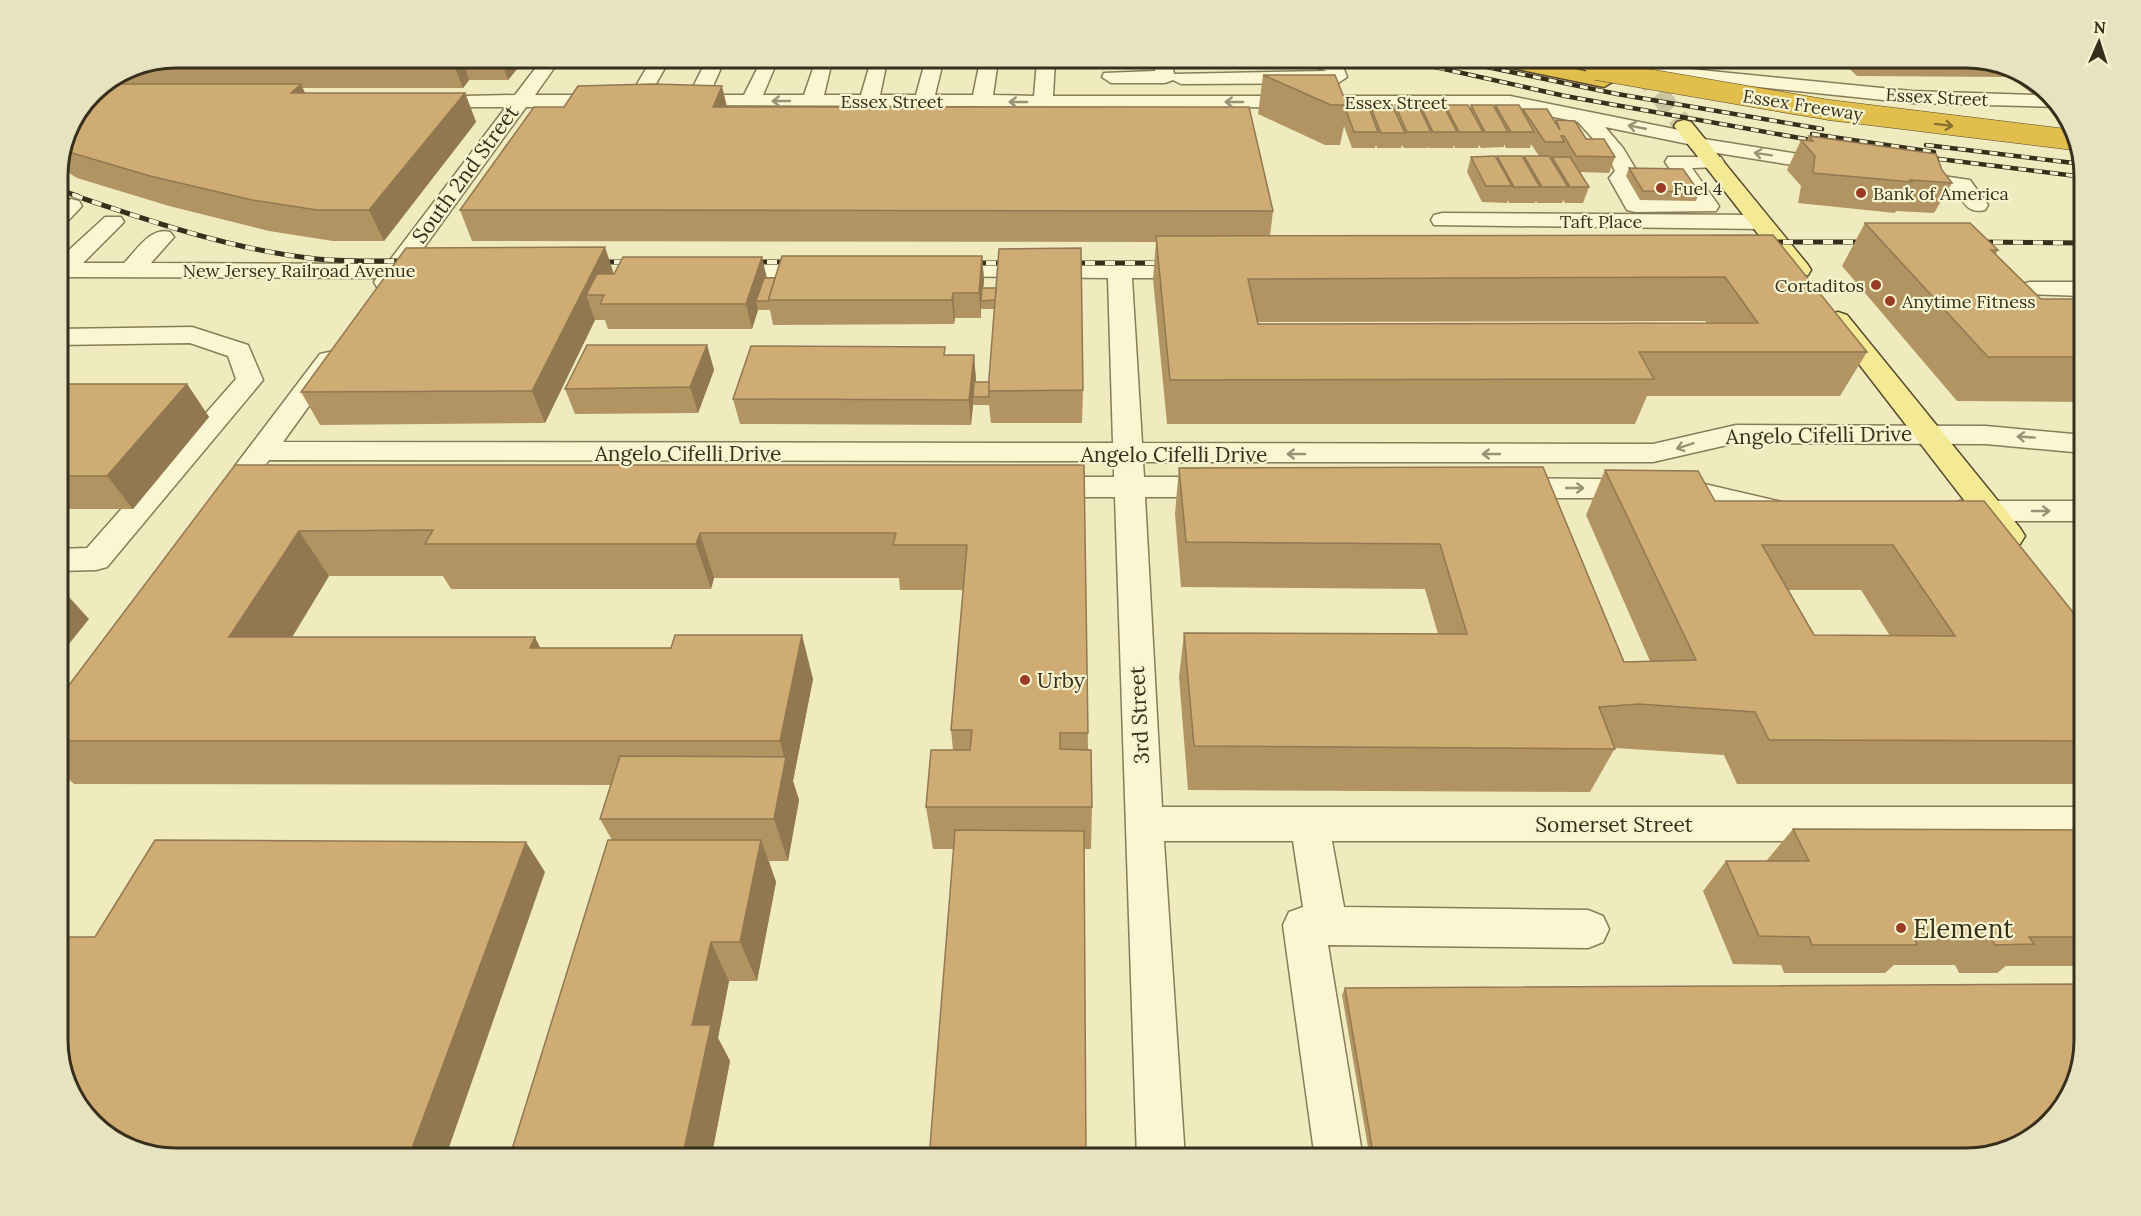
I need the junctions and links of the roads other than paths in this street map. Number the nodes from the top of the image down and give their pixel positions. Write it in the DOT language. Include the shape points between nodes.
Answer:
graph roads {
  1 [pos="544,68"];
  2 [pos="656,68"];
  3 [pos="712,68"];
  4 [pos="767,68"];
  5 [pos="822,68"];
  6 [pos="878,68"];
  7 [pos="932,68"];
  8 [pos="988,68"];
  9 [pos="1045,68"];
  10 [pos="1110,68"];
  11 [pos="1335,68"];
  12 [pos="1556,68"];
  13 [pos="1574,68"];
  14 [pos="1667,68"];
  15 [pos="1688,68"];
  16 [pos="1600,75"];
  17 [pos="1181,78"];
  18 [pos="401,101"];
  19 [pos="518,101"];
  20 [pos="637,101"];
  21 [pos="696,101"];
  22 [pos="751,101"];
  23 [pos="812,101"];
  24 [pos="869,101"];
  25 [pos="2044,101"];
  26 [pos="924,102"];
  27 [pos="982,102"];
  28 [pos="1043,102"];
  29 [pos="1114,102"];
  30 [pos="1585,117"];
  31 [pos="2057,119"];
  32 [pos="1692,136"];
  33 [pos="2067,139"];
  34 [pos="1713,162"];
  35 [pos="1859,169"];
  36 [pos="1627,173"];
  37 [pos="1684,173"];
  38 [pos="1893,174"];
  39 [pos="1742,199"];
  40 [pos="1977,205"];
  41 [pos="1686,206"];
  42 [pos="1442,220"];
  43 [pos="113,222"];
  44 [pos="1760,222"];
  45 [pos="162,237"];
  46 [pos="214,249"];
  47 [pos="68,262"];
  48 [pos="68,270"];
  49 [pos="131,270"];
  50 [pos="197,270"];
  51 [pos="395,271"];
  52 [pos="453,271"];
  53 [pos="699,271"];
  54 [pos="839,271"];
  55 [pos="909,271"];
  56 [pos="1120,271"];
  57 [pos="1224,271"];
  58 [pos="2030,289"];
  59 [pos="2073,289"];
  60 [pos="366,309"];
  61 [pos="68,337"];
  62 [pos="345,337"];
  63 [pos="1927,434"];
  64 [pos="2073,442"];
  65 [pos="261,452"];
  66 [pos="1128,471"];
  67 [pos="271,486"];
  68 [pos="1009,487"];
  69 [pos="1247,487"];
  70 [pos="1484,488"];
  71 [pos="1802,510"];
  72 [pos="1937,511"];
  73 [pos="1989,511"];
  74 [pos="2073,511"];
  75 [pos="2025,557"];
  76 [pos="68,560"];
  77 [pos="1144,824"];
  78 [pos="1310,824"];
  79 [pos="2074,824"];
  80 [pos="1326,926"];
  81 [pos="1588,929"];
  82 [pos="1160,1148"];
  83 [pos="1337,1148"];
  1 -- 19 [label="street, South 2nd Street"];
  2 -- 20 [label="street"];
  3 -- 21 [label="street"];
  4 -- 22 [label="street"];
  5 -- 23 [label="street"];
  6 -- 24 [label="street"];
  7 -- 26 [label="street"];
  8 -- 27 [label="street"];
  9 -- 28 [label="street"];
  10 -- 29 [label="street"];
  11 -- 17 [label="street" via="1338,77"];
  12 -- 16 [label="highway"];
  13 -- 16 [label="highway, Essex Freeway"];
  14 -- 25 [label="street, Essex Street" via="1880,94"];
  15 -- 31 [label="highway, Essex Freeway" via="1821,90"];
  16 -- 33 [label="highway, Essex Freeway, one-way, bridge"];
  18 -- 19 [label="street, Essex Street"];
  19 -- 20 [label="street, Essex Street"];
  19 -- 51 [label="street, South 2nd Street"];
  20 -- 21 [label="street, Essex Street"];
  21 -- 22 [label="street, Essex Street"];
  23 -- 22 [label="street, Essex Street, one-way"];
  23 -- 24 [label="street, Essex Street"];
  24 -- 26 [label="street, Essex Street"];
  26 -- 27 [label="street, Essex Street"];
  28 -- 27 [label="street, Essex Street, one-way"];
  28 -- 29 [label="street, Essex Street"];
  30 -- 29 [label="street, Essex Street, one-way" via="1510,102"];
  32 -- 30 [label="street, Essex Street, one-way"];
  30 -- 36 [label="street" via="1616,152"];
  32 -- 34 [label="main road"];
  35 -- 32 [label="street, Essex Street, one-way"];
  34 -- 37 [label="street" via="1676,162"];
  34 -- 39 [label="main road"];
  36 -- 37 [label="street"];
  36 -- 41 [label="street" via="1620,178 1635,205"];
  37 -- 41 [label="street"];
  38 -- 40 [label="street" via="1962,185"];
  39 -- 41 [label="street"];
  39 -- 44 [label="main road"];
  41 -- 42 [label="street, Taft Place"];
  41 -- 44 [label="street, Taft Place"];
  43 -- 47 [label="street"];
  44 -- 63 [label="main road" via="1803,283"];
  45 -- 49 [label="street"];
  46 -- 50 [label="street"];
  48 -- 49 [label="street, New Jersey Railroad Avenue"];
  49 -- 50 [label="street, New Jersey Railroad Avenue"];
  50 -- 51 [label="street, New Jersey Railroad Avenue"];
  51 -- 52 [label="street, New Jersey Railroad Avenue"];
  51 -- 60 [label="street, South 2nd Street"];
  53 -- 54 [label="street"];
  55 -- 56 [label="street"];
  56 -- 57 [label="street"];
  56 -- 66 [label="street, 3rd Street"];
  58 -- 59 [label="street"];
  61 -- 76 [label="street" via="192,335 240,351 250,380 96,559"];
  62 -- 65 [label="street"];
  64 -- 63 [label="street, Angelo Cifelli Drive, one-way"];
  63 -- 66 [label="street, Angelo Cifelli Drive, one-way" via="1736,434 1653,453"];
  63 -- 73 [label="main road"];
  65 -- 66 [label="street, Angelo Cifelli Drive"];
  65 -- 67 [label="street" via="236,485"];
  66 -- 68 [label="street, Angelo Cifelli Drive"];
  66 -- 69 [label="street, Angelo Cifelli Drive"];
  66 -- 77 [label="street, 3rd Street"];
  70 -- 71 [label="street, one-way" via="1662,488 1687,490 1748,506"];
  72 -- 73 [label="street"];
  73 -- 74 [label="street, one-way"];
  73 -- 75 [label="main road"];
  77 -- 78 [label="street, Somerset Street"];
  77 -- 82 [label="street, 3rd Street"];
  78 -- 79 [label="street, Somerset Street"];
  78 -- 80 [label="street"];
  80 -- 81 [label="street"];
  80 -- 83 [label="street" via="1304,925"];
}
